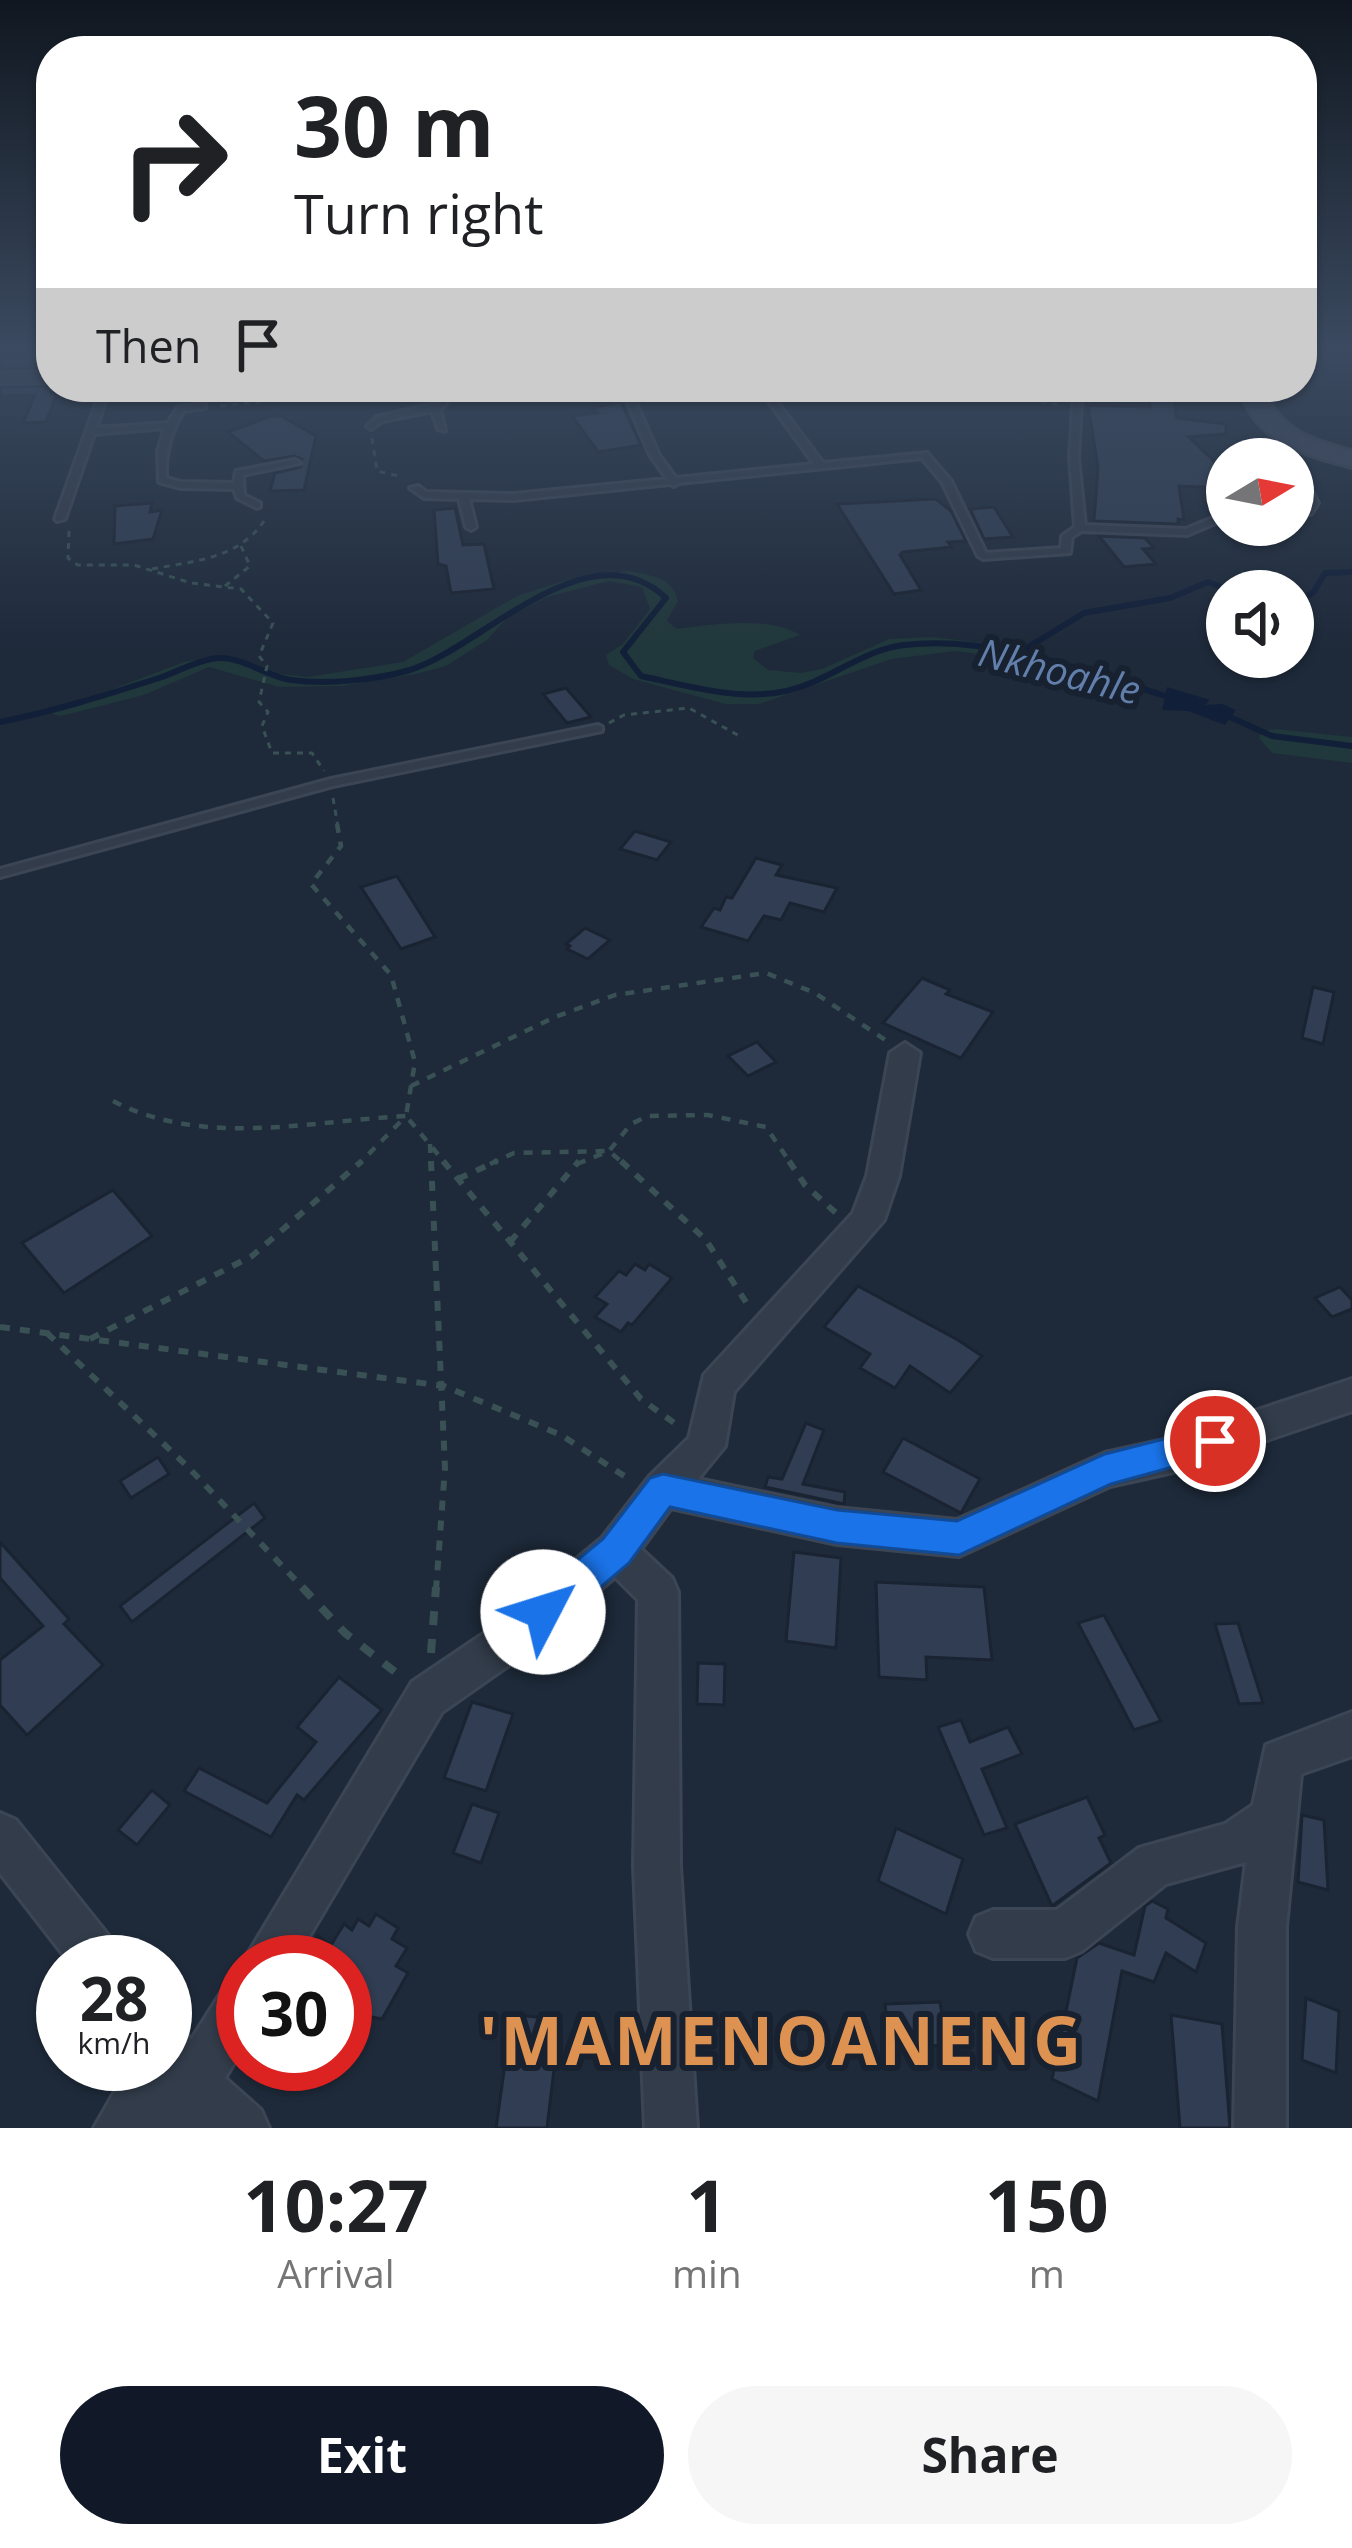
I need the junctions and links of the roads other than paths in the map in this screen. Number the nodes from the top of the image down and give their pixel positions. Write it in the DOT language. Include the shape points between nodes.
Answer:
graph roads {
  1 [pos="87,448"];
  2 [pos="162,448"];
  3 [pos="652,448"];
  4 [pos="809,448"];
  5 [pos="1075,448"];
  6 [pos="1314,456"];
  7 [pos="1352,460"];
  8 [pos="295,463"];
  9 [pos="820,465"];
  10 [pos="674,483"];
  11 [pos="238,486"];
  12 [pos="415,488"];
  13 [pos="464,498"];
  14 [pos="257,505"];
  15 [pos="60,519"];
  16 [pos="1206,524"];
  17 [pos="471,527"];
  18 [pos="1080,528"];
  19 [pos="598,729"];
  20 [pos="0,873"];
  21 [pos="904,1053"];
  22 [pos="1352,1395"];
  23 [pos="663,1490"];
  24 [pos="616,1551"];
  25 [pos="1352,1734"];
  26 [pos="1274,1818"];
  27 [pos="0,1836"];
  28 [pos="993,1934"];
  29 [pos="78,1935"];
  30 [pos="283,1935"];
  31 [pos="216,2037"];
  32 [pos="192,2069"];
  33 [pos="170,2091"];
  34 [pos="187,2091"];
  35 [pos="121,2128"];
  36 [pos="243,2128"];
  37 [pos="671,2128"];
  38 [pos="1260,2128"];
  1 -- 15 [label="lane"];
  2 -- 11 [label="lane" via="162,480"];
  3 -- 10 [label="lane"];
  4 -- 9 [label="lane"];
  5 -- 18 [label="lane"];
  6 -- 7 [label="street"];
  8 -- 11 [label="lane" via="239,472"];
  9 -- 10 [label="lane"];
  9 -- 18 [label="lane" via="924,455 983,556 1066,551 1067,536"];
  10 -- 13 [label="lane"];
  11 -- 14 [label="lane"];
  12 -- 13 [label="lane"];
  13 -- 17 [label="lane"];
  16 -- 18 [label="lane" via="1187,532"];
  19 -- 20 [label="lane" via="331,783"];
  21 -- 23 [label="street" via="883,1176 864,1224 717,1386 706,1446"];
  22 -- 23 [label="street" via="1105,1470 959,1538 837,1526"];
  23 -- 24 [label="street"];
  24 -- 30 [label="street" via="428,1697"];
  24 -- 37 [label="street" via="658,1592 657,1866"];
  25 -- 26 [label="street" via="1281,1760"];
  26 -- 28 [label="street" via="1235,1844 1155,1864 1065,1934"];
  26 -- 38 [label="street" via="1262,1927"];
  27 -- 29 [label="street"];
  31 -- 32 [label="street"];
  33 -- 35 [label="street" via="132,2111"];
  34 -- 36 [label="street"];
}
